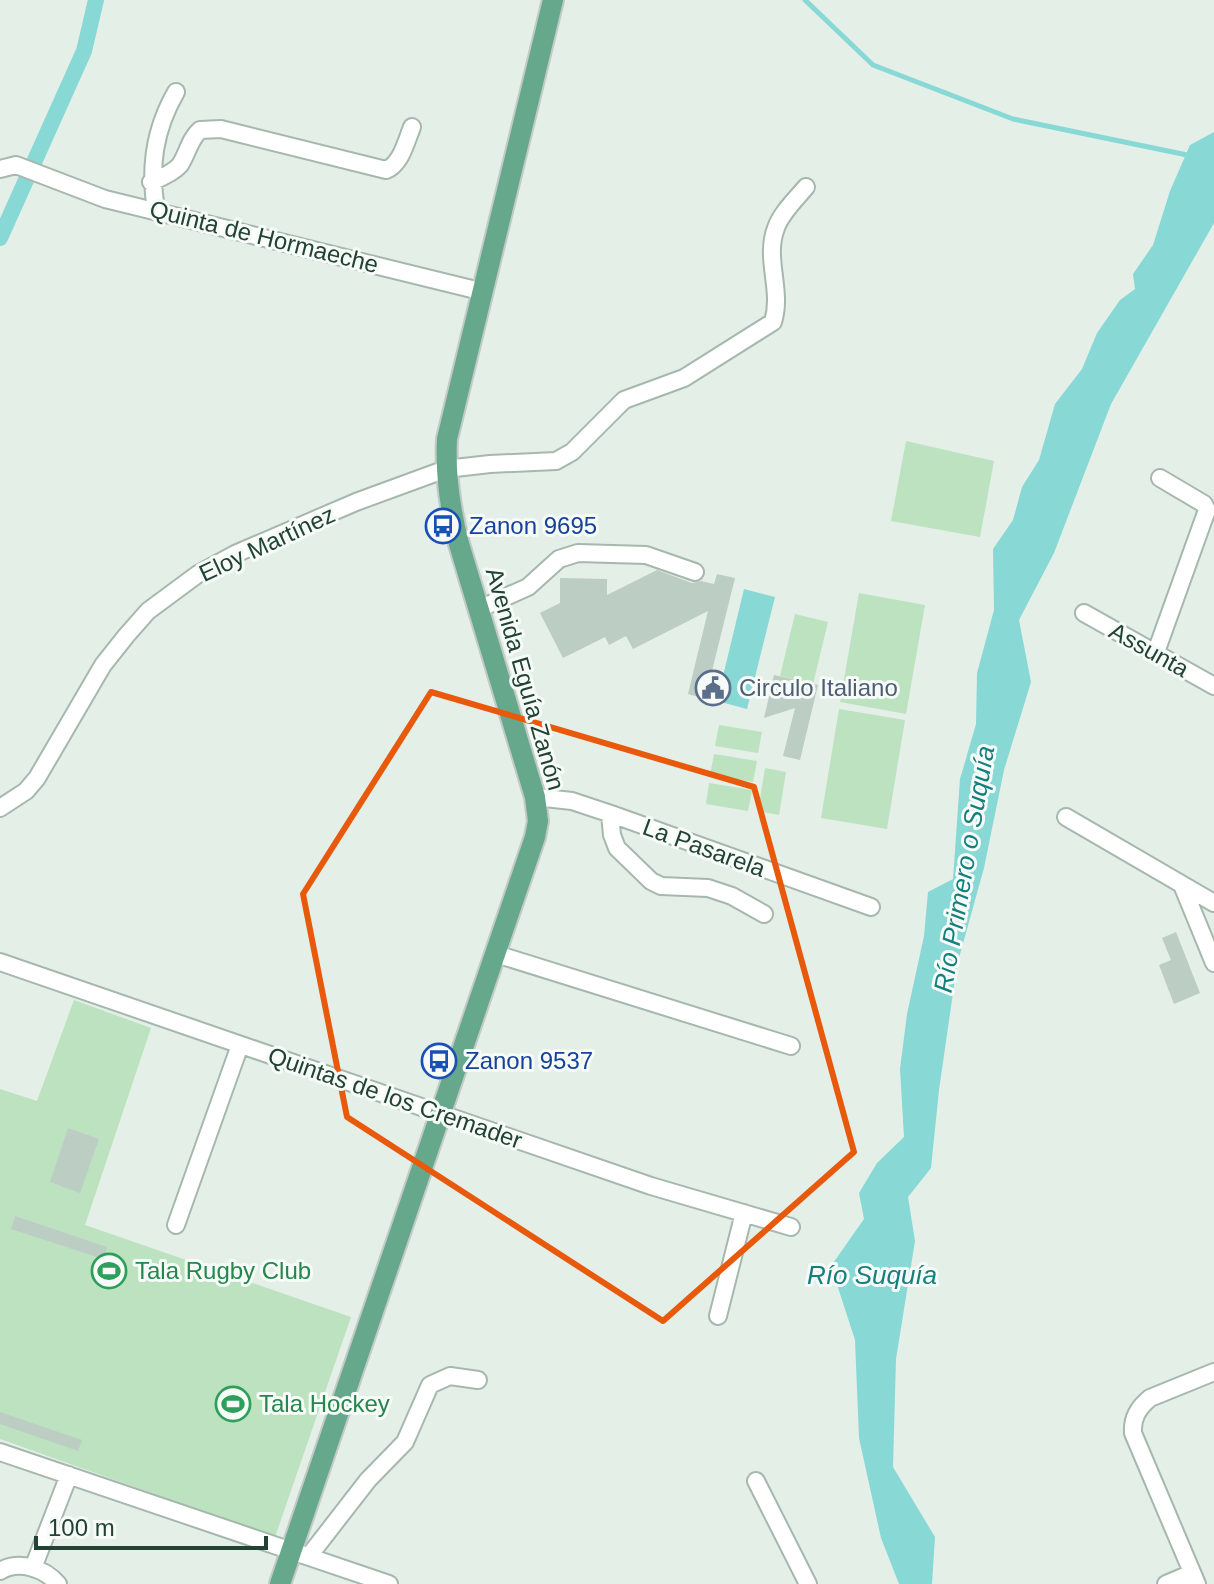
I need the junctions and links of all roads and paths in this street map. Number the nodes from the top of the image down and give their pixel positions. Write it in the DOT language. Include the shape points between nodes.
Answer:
graph roads {
  1 [pos="553,0"];
  2 [pos="176,92"];
  3 [pos="412,127"];
  4 [pos="8,167"];
  5 [pos="151,182"];
  6 [pos="806,187"];
  7 [pos="156,210"];
  8 [pos="484,292"];
  9 [pos="446,469"];
  10 [pos="1160,478"];
  11 [pos="695,572"];
  12 [pos="479,609"];
  13 [pos="1084,613"];
  14 [pos="1156,652"];
  15 [pos="1214,686"];
  16 [pos="535,797"];
  17 [pos="0,808"];
  18 [pos="610,814"];
  19 [pos="1066,817"];
  20 [pos="1182,885"];
  21 [pos="1214,903"];
  22 [pos="871,907"];
  23 [pos="764,914"];
  24 [pos="496,954"];
  25 [pos="0,962"];
  26 [pos="1214,963"];
  27 [pos="240,1045"];
  28 [pos="791,1046"];
  29 [pos="441,1112"];
  30 [pos="744,1213"];
  31 [pos="176,1225"];
  32 [pos="791,1227"];
  33 [pos="718,1316"];
  34 [pos="1214,1372"];
  35 [pos="478,1380"];
  36 [pos="0,1452"];
  37 [pos="69,1475"];
  38 [pos="756,1481"];
  39 [pos="300,1553"];
  40 [pos="33,1568"];
  41 [pos="0,1571"];
  42 [pos="1195,1579"];
  43 [pos="58,1584"];
  44 [pos="280,1584"];
  45 [pos="389,1584"];
  46 [pos="808,1584"];
  47 [pos="1166,1584"];
  1 -- 8 [label="main road, Avenida Eguía Zanón"];
  2 -- 5 [label="street" via="161,123"];
  3 -- 5 [label="street" via="397,162 386,170 221,129 200,130 181,164"];
  4 -- 7 [label="street, Quinta de Hormaeche"];
  5 -- 7 [label="street"];
  6 -- 9 [label="street, Eloy Martínez" via="776,226 772,264 778,306 773,322 684,378 624,400 556,461"];
  7 -- 8 [label="street, Quinta de Hormaeche"];
  8 -- 9 [label="main road, Avenida Eguía Zanón" via="447,439"];
  9 -- 12 [label="main road, Avenida Eguía Zanón" via="449,505"];
  9 -- 17 [label="street, Eloy Martínez" via="235,554 169,594 103,665 37,778"];
  10 -- 14 [label="street" via="1207,510"];
  11 -- 12 [label="street" via="646,555 578,553 559,559 528,587"];
  12 -- 16 [label="main road, Avenida Eguía Zanón"];
  13 -- 14 [label="street, Assunta"];
  14 -- 15 [label="street, Assunta"];
  16 -- 18 [label="street, La Pasarela" via="572,801"];
  16 -- 24 [label="main road, Avenida Eguía Zanón" via="538,821 532,850"];
  18 -- 22 [label="street, La Pasarela"];
  18 -- 23 [label="street" via="617,848 651,881 708,888"];
  19 -- 20 [label="street"];
  20 -- 21 [label="street"];
  20 -- 26 [label="street"];
  24 -- 28 [label="street"];
  24 -- 29 [label="main road, Avenida Eguía Zanón"];
  25 -- 27 [label="street, Quintas de los Cremader"];
  27 -- 29 [label="street, Quintas de los Cremader"];
  27 -- 31 [label="street"];
  29 -- 30 [label="street, Quintas de los Cremader"];
  29 -- 39 [label="main road, Avenida Eguía Zanón"];
  30 -- 32 [label="street, Quintas de los Cremader"];
  30 -- 33 [label="street"];
  34 -- 42 [label="street" via="1150,1398 1132,1424"];
  35 -- 39 [label="street" via="450,1376 430,1385 405,1442"];
  36 -- 37 [label="street"];
  37 -- 39 [label="street"];
  37 -- 40 [label="street"];
  38 -- 46 [label="street"];
  39 -- 44 [label="main road, Avenida Eguía Zanón"];
  39 -- 45 [label="street"];
  40 -- 41 [label="street" via="18,1565"];
  40 -- 43 [label="street"];
  42 -- 47 [label="street"];
}
